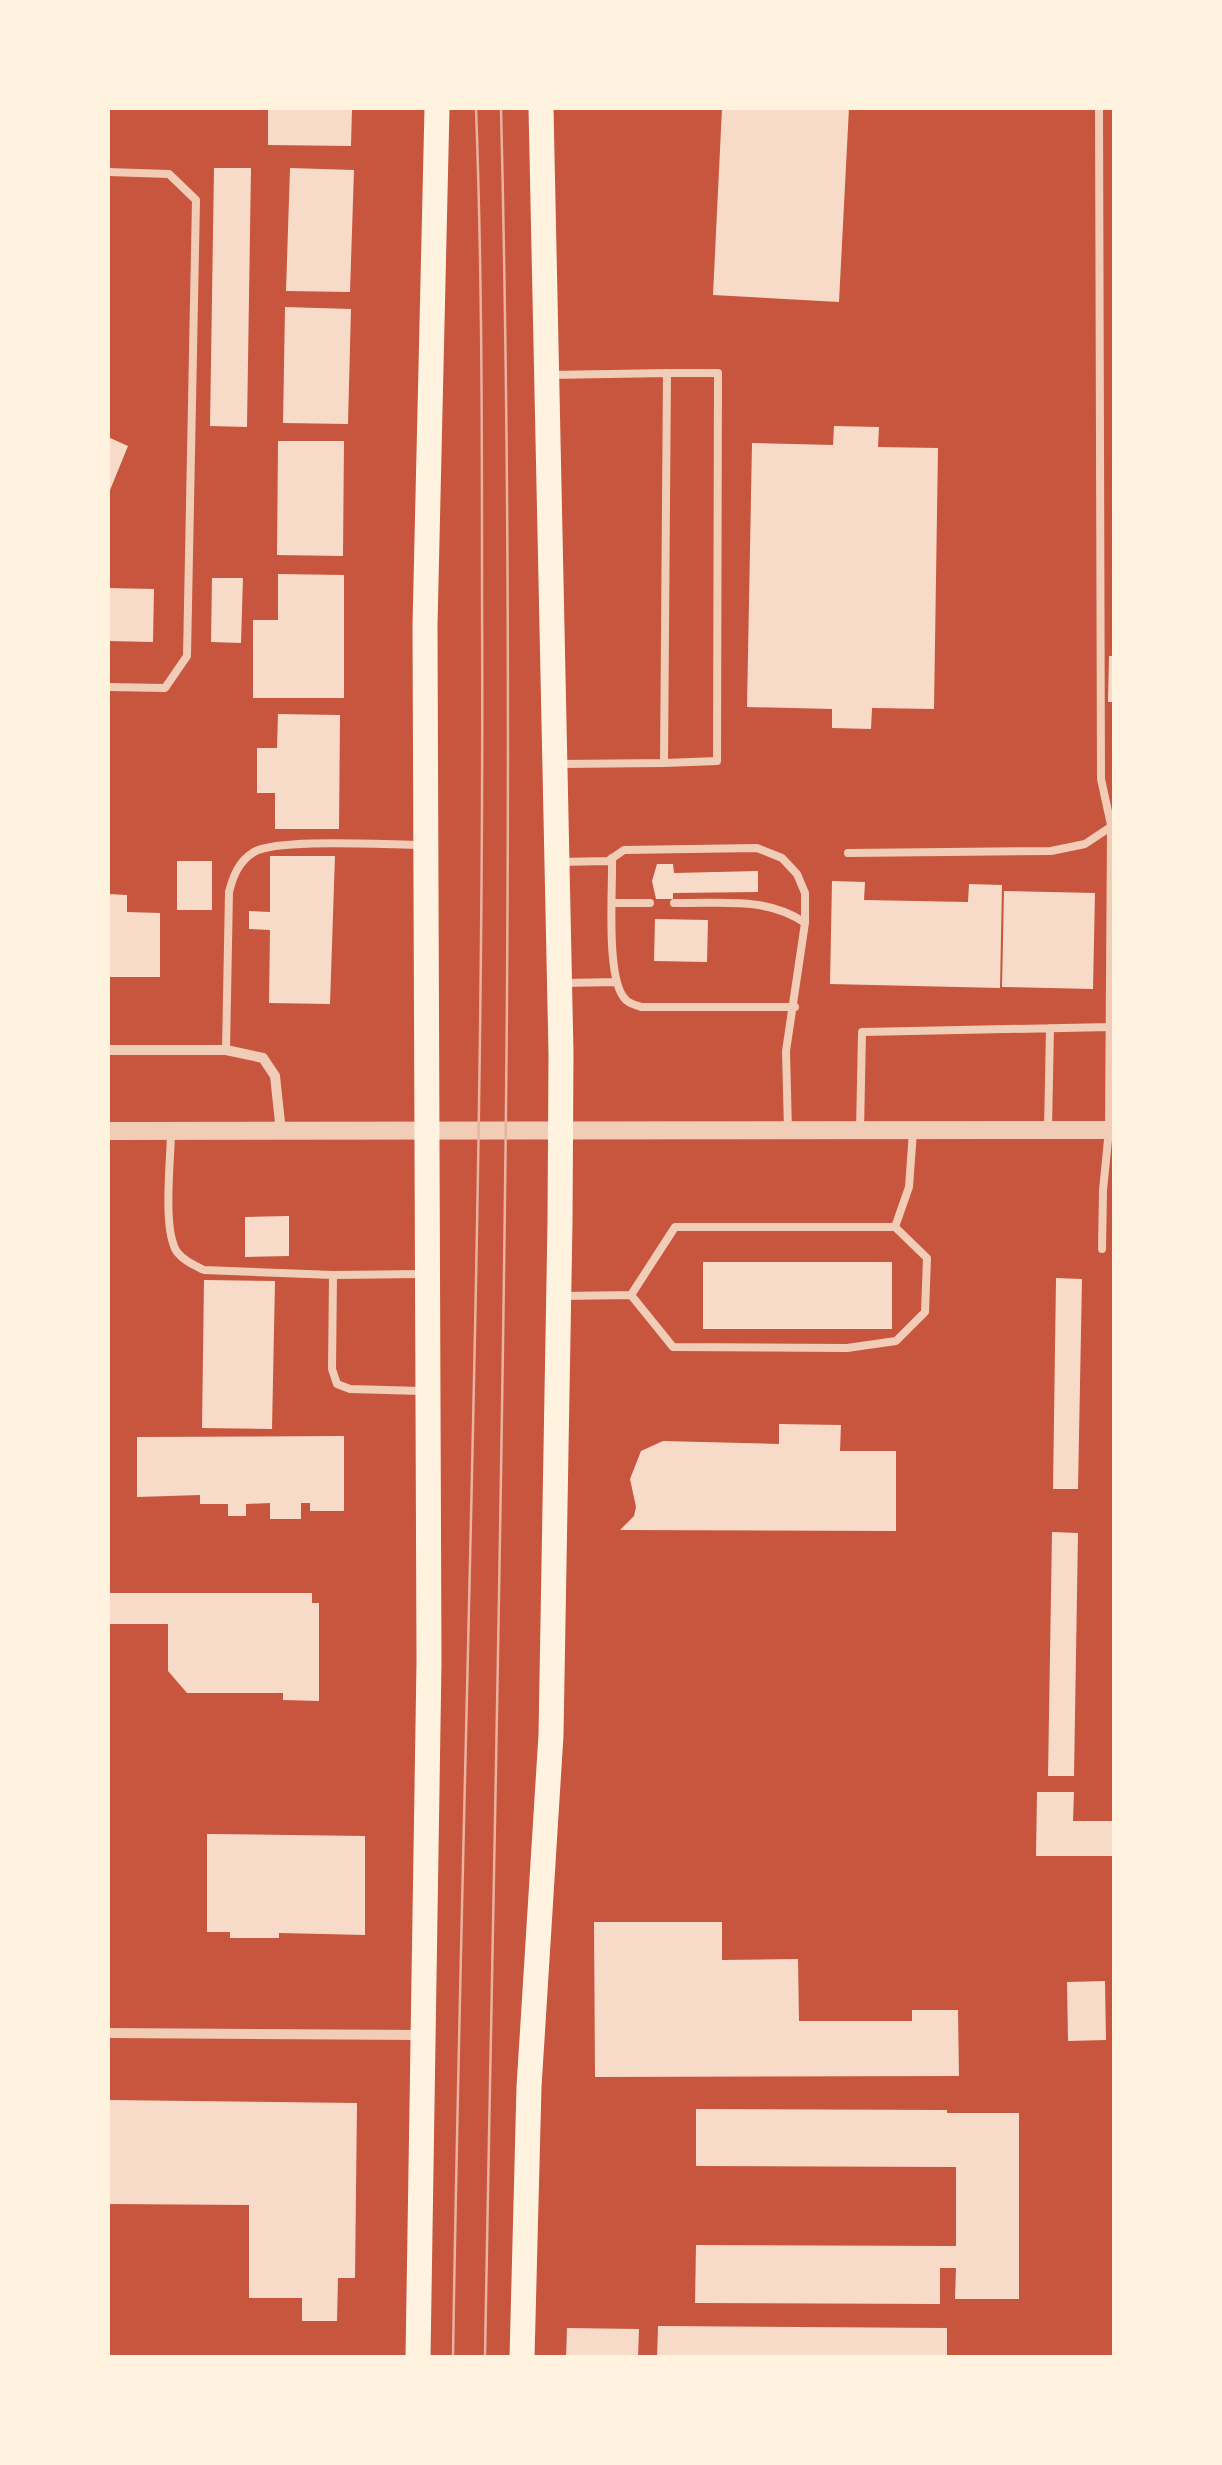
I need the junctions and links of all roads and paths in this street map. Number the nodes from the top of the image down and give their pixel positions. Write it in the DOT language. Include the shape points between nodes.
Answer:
graph roads {
  1 [pos="437,108"];
  2 [pos="541,108"];
  3 [pos="1100,108"];
  4 [pos="108,172"];
  5 [pos="667,373"];
  6 [pos="548,376"];
  7 [pos="108,687"];
  8 [pos="664,763"];
  9 [pos="555,764"];
  10 [pos="1113,826"];
  11 [pos="425,845"];
  12 [pos="848,853"];
  13 [pos="612,857"];
  14 [pos="557,862"];
  15 [pos="614,903"];
  16 [pos="650,903"];
  17 [pos="674,903"];
  18 [pos="805,923"];
  19 [pos="617,982"];
  20 [pos="559,983"];
  21 [pos="795,1007"];
  22 [pos="1110,1026"];
  23 [pos="1050,1028"];
  24 [pos="108,1050"];
  25 [pos="226,1050"];
  26 [pos="1048,1130"];
  27 [pos="1112,1130"];
  28 [pos="108,1131"];
  29 [pos="171,1131"];
  30 [pos="425,1131"];
  31 [pos="788,1131"];
  32 [pos="860,1131"];
  33 [pos="913,1131"];
  34 [pos="281,1132"];
  35 [pos="560,1132"];
  36 [pos="895,1227"];
  37 [pos="1102,1248"];
  38 [pos="426,1274"];
  39 [pos="333,1275"];
  40 [pos="632,1295"];
  41 [pos="558,1296"];
  42 [pos="427,1390"];
  43 [pos="108,2033"];
  44 [pos="423,2035"];
  45 [pos="418,2358"];
  46 [pos="522,2358"];
  1 -- 11 [label="main road"];
  2 -- 6 [label="main road"];
  3 -- 10 [label="lane" via="1100,780"];
  4 -- 7 [label="lane" via="169,174 196,200 187,656 165,688"];
  5 -- 6 [label="lane"];
  5 -- 8 [label="lane"];
  5 -- 8 [label="lane" via="718,373 717,761"];
  6 -- 9 [label="main road"];
  8 -- 9 [label="lane"];
  9 -- 14 [label="main road"];
  10 -- 12 [label="lane" via="1085,844 1051,851"];
  10 -- 22 [label="lane"];
  11 -- 25 [label="lane" via="269,846 244,860 229,892"];
  11 -- 30 [label="main road"];
  13 -- 14 [label="lane"];
  13 -- 15 [label="lane"];
  13 -- 18 [label="lane" via="624,850 757,848 782,858 797,874"];
  14 -- 20 [label="main road"];
  15 -- 16 [label="lane"];
  15 -- 19 [label="lane"];
  17 -- 18 [label="lane" via="765,904"];
  18 -- 21 [label="lane"];
  19 -- 20 [label="lane"];
  19 -- 21 [label="lane" via="625,999 640,1008"];
  20 -- 35 [label="main road"];
  21 -- 31 [label="lane" via="786,1051"];
  22 -- 23 [label="lane"];
  22 -- 27 [label="lane"];
  23 -- 26 [label="lane"];
  23 -- 32 [label="lane" via="862,1032"];
  24 -- 25 [label="street"];
  25 -- 34 [label="street" via="263,1058 276,1076"];
  26 -- 27 [label="street"];
  26 -- 33 [label="street"];
  27 -- 37 [label="lane"];
  28 -- 29 [label="street"];
  29 -- 34 [label="street"];
  29 -- 39 [label="lane" via="170,1234 189,1264"];
  30 -- 34 [label="street"];
  30 -- 35 [label="street"];
  30 -- 38 [label="main road"];
  31 -- 32 [label="street"];
  31 -- 35 [label="street"];
  32 -- 33 [label="street"];
  33 -- 36 [label="lane" via="910,1187"];
  35 -- 41 [label="main road"];
  36 -- 40 [label="lane" via="674,1227"];
  36 -- 40 [label="lane" via="926,1258 925,1312 896,1341 847,1348 673,1347"];
  38 -- 39 [label="lane"];
  38 -- 42 [label="main road"];
  39 -- 42 [label="lane" via="337,1384 350,1390"];
  40 -- 41 [label="lane"];
  41 -- 46 [label="main road" via="551,1735 529,2086"];
  42 -- 44 [label="main road"];
  43 -- 44 [label="street"];
  44 -- 45 [label="main road"];
}
